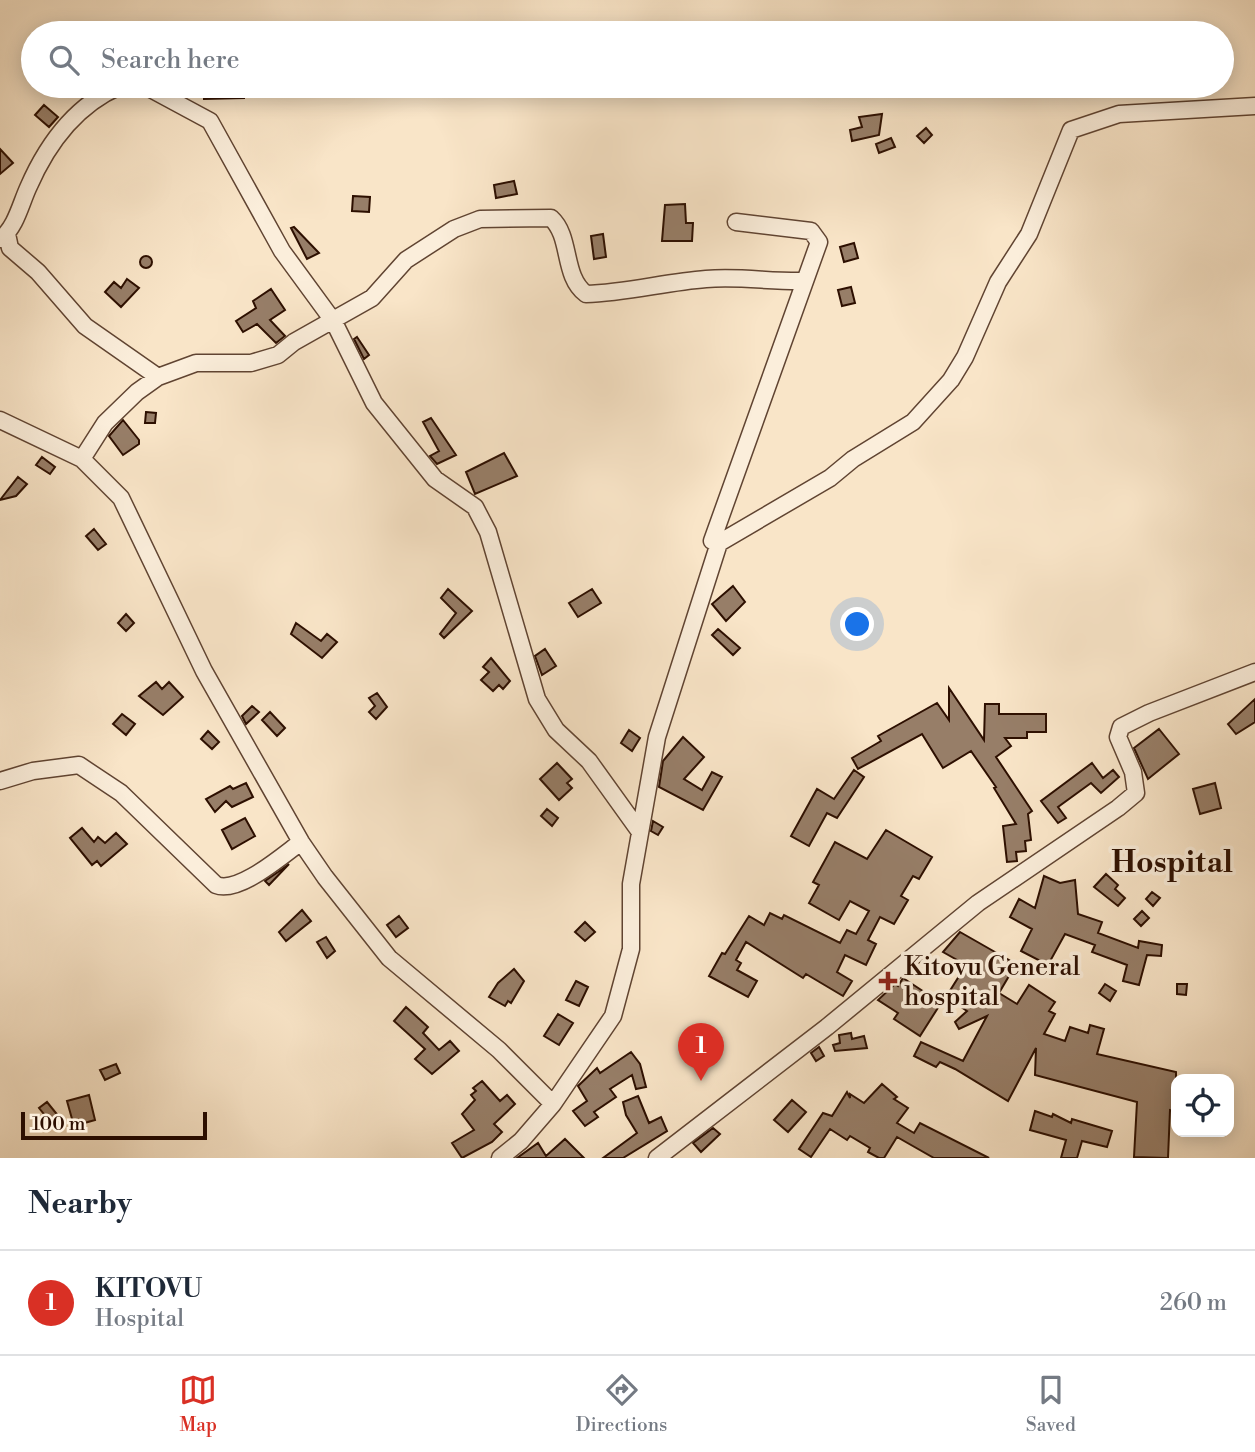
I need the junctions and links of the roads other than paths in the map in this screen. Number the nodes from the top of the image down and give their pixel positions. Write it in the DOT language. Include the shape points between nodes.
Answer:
graph roads {
  1 [pos="99,98"];
  2 [pos="167,98"];
  3 [pos="1255,106"];
  4 [pos="736,222"];
  5 [pos="4,237"];
  6 [pos="805,281"];
  7 [pos="334,322"];
  8 [pos="158,377"];
  9 [pos="0,420"];
  10 [pos="82,459"];
  11 [pos="719,543"];
  12 [pos="1255,672"];
  13 [pos="0,781"];
  14 [pos="640,832"];
  15 [pos="301,842"];
  16 [pos="553,1104"];
  17 [pos="500,1158"];
  18 [pos="657,1158"];
  1 -- 5 [label="street" via="80,109 63,128"];
  2 -- 7 [label="street" via="210,121 282,251"];
  3 -- 11 [label="street" via="1119,114 1071,130 1029,234 998,282 951,380 913,422"];
  4 -- 6 [label="street" via="811,230 819,242"];
  5 -- 8 [label="street" via="85,326"];
  6 -- 7 [label="street" via="705,279 586,294 574,283 566,249 551,218 480,219 454,229 406,260 372,298"];
  6 -- 11 [label="street" via="712,541"];
  7 -- 8 [label="street" via="278,355 251,363 197,363"];
  7 -- 14 [label="street" via="374,403 435,479 475,506 488,531 537,699 556,730 589,761"];
  8 -- 10 [label="street" via="105,423"];
  9 -- 10 [label="street"];
  10 -- 15 [label="street" via="121,498 204,671"];
  11 -- 14 [label="street" via="657,737"];
  12 -- 18 [label="street" via="1121,727 1118,737 1133,772 1136,793 978,904"];
  13 -- 15 [label="street" via="79,765 121,793 223,888 246,880"];
  14 -- 16 [label="street" via="631,884 631,949 613,1016"];
  15 -- 16 [label="street" via="389,958 499,1050"];
  16 -- 17 [label="street"];
}
